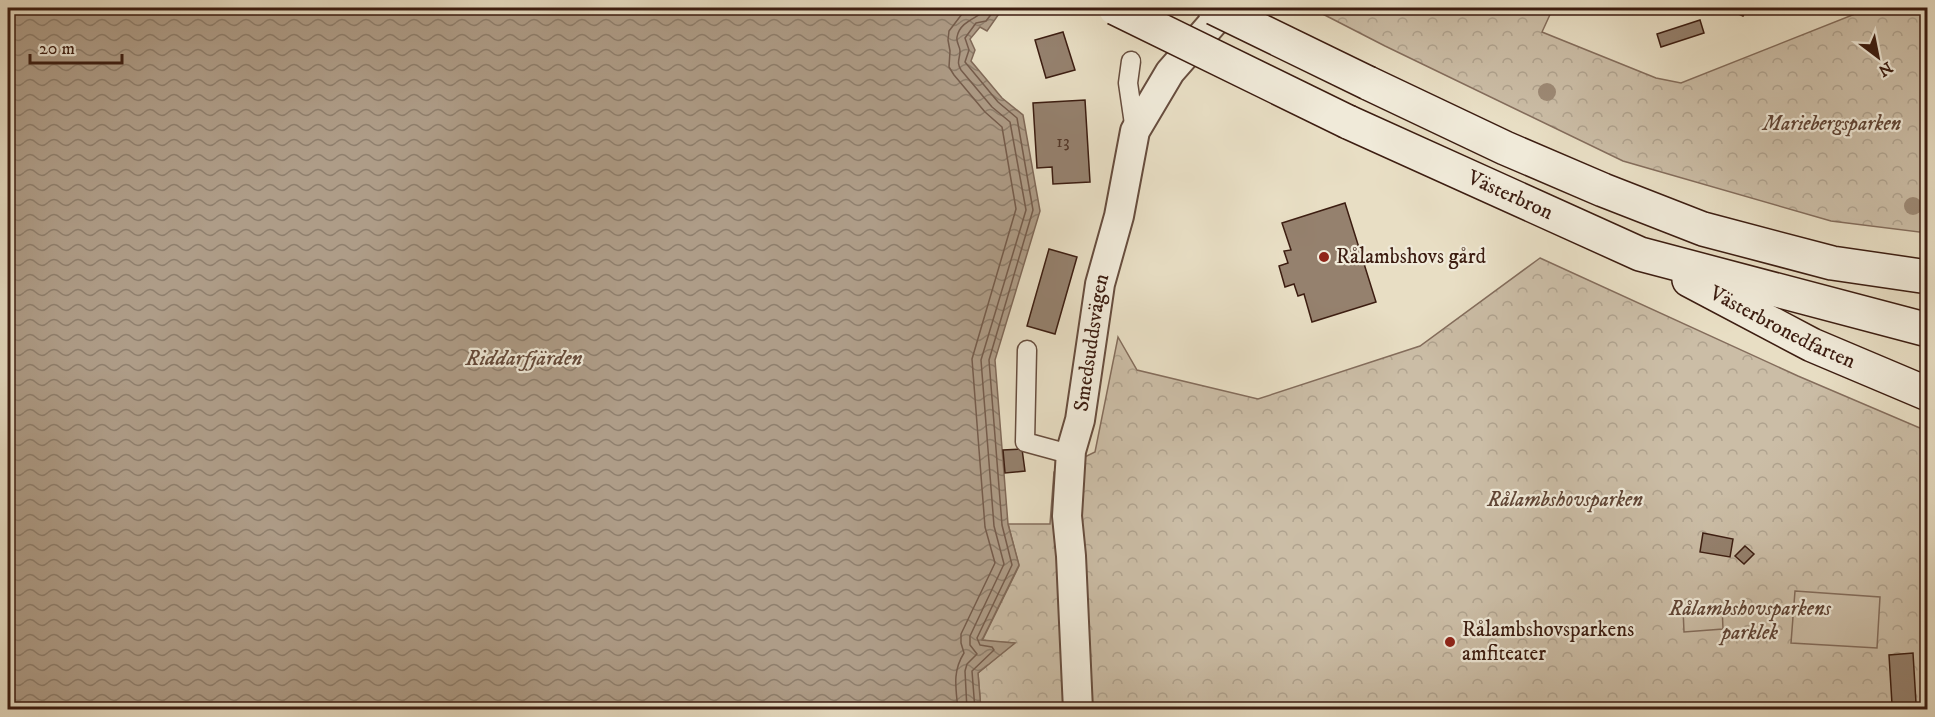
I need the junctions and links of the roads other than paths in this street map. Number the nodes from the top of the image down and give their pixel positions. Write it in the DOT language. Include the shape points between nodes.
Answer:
graph roads {
  1 [pos="1115,8"];
  2 [pos="1214,8"];
  3 [pos="1226,8"];
  4 [pos="1131,61"];
  5 [pos="1135,131"];
  6 [pos="1640,254"];
  7 [pos="1928,277"];
  8 [pos="1928,330"];
  9 [pos="1028,350"];
  10 [pos="1928,394"];
  11 [pos="1071,451"];
  12 [pos="1078,710"];
  1 -- 6 [label="main road, Västerbron, bridge" via="1348,122"];
  2 -- 7 [label="main road, Västerbron, bridge" via="1516,153 1703,229 1832,263"];
  3 -- 5 [label="street, Smedsuddsvägen" via="1170,72"];
  4 -- 5 [label="lane" via="1128,83"];
  5 -- 11 [label="street, Smedsuddsvägen" via="1119,216 1100,284 1080,420"];
  6 -- 8 [label="main road, Västerbron"];
  6 -- 10 [label="main road, Västerbronedfarten" via="1812,345"];
  9 -- 11 [label="lane" via="1025,442"];
  11 -- 12 [label="street, Smedsuddsvägen" via="1067,516"];
}
